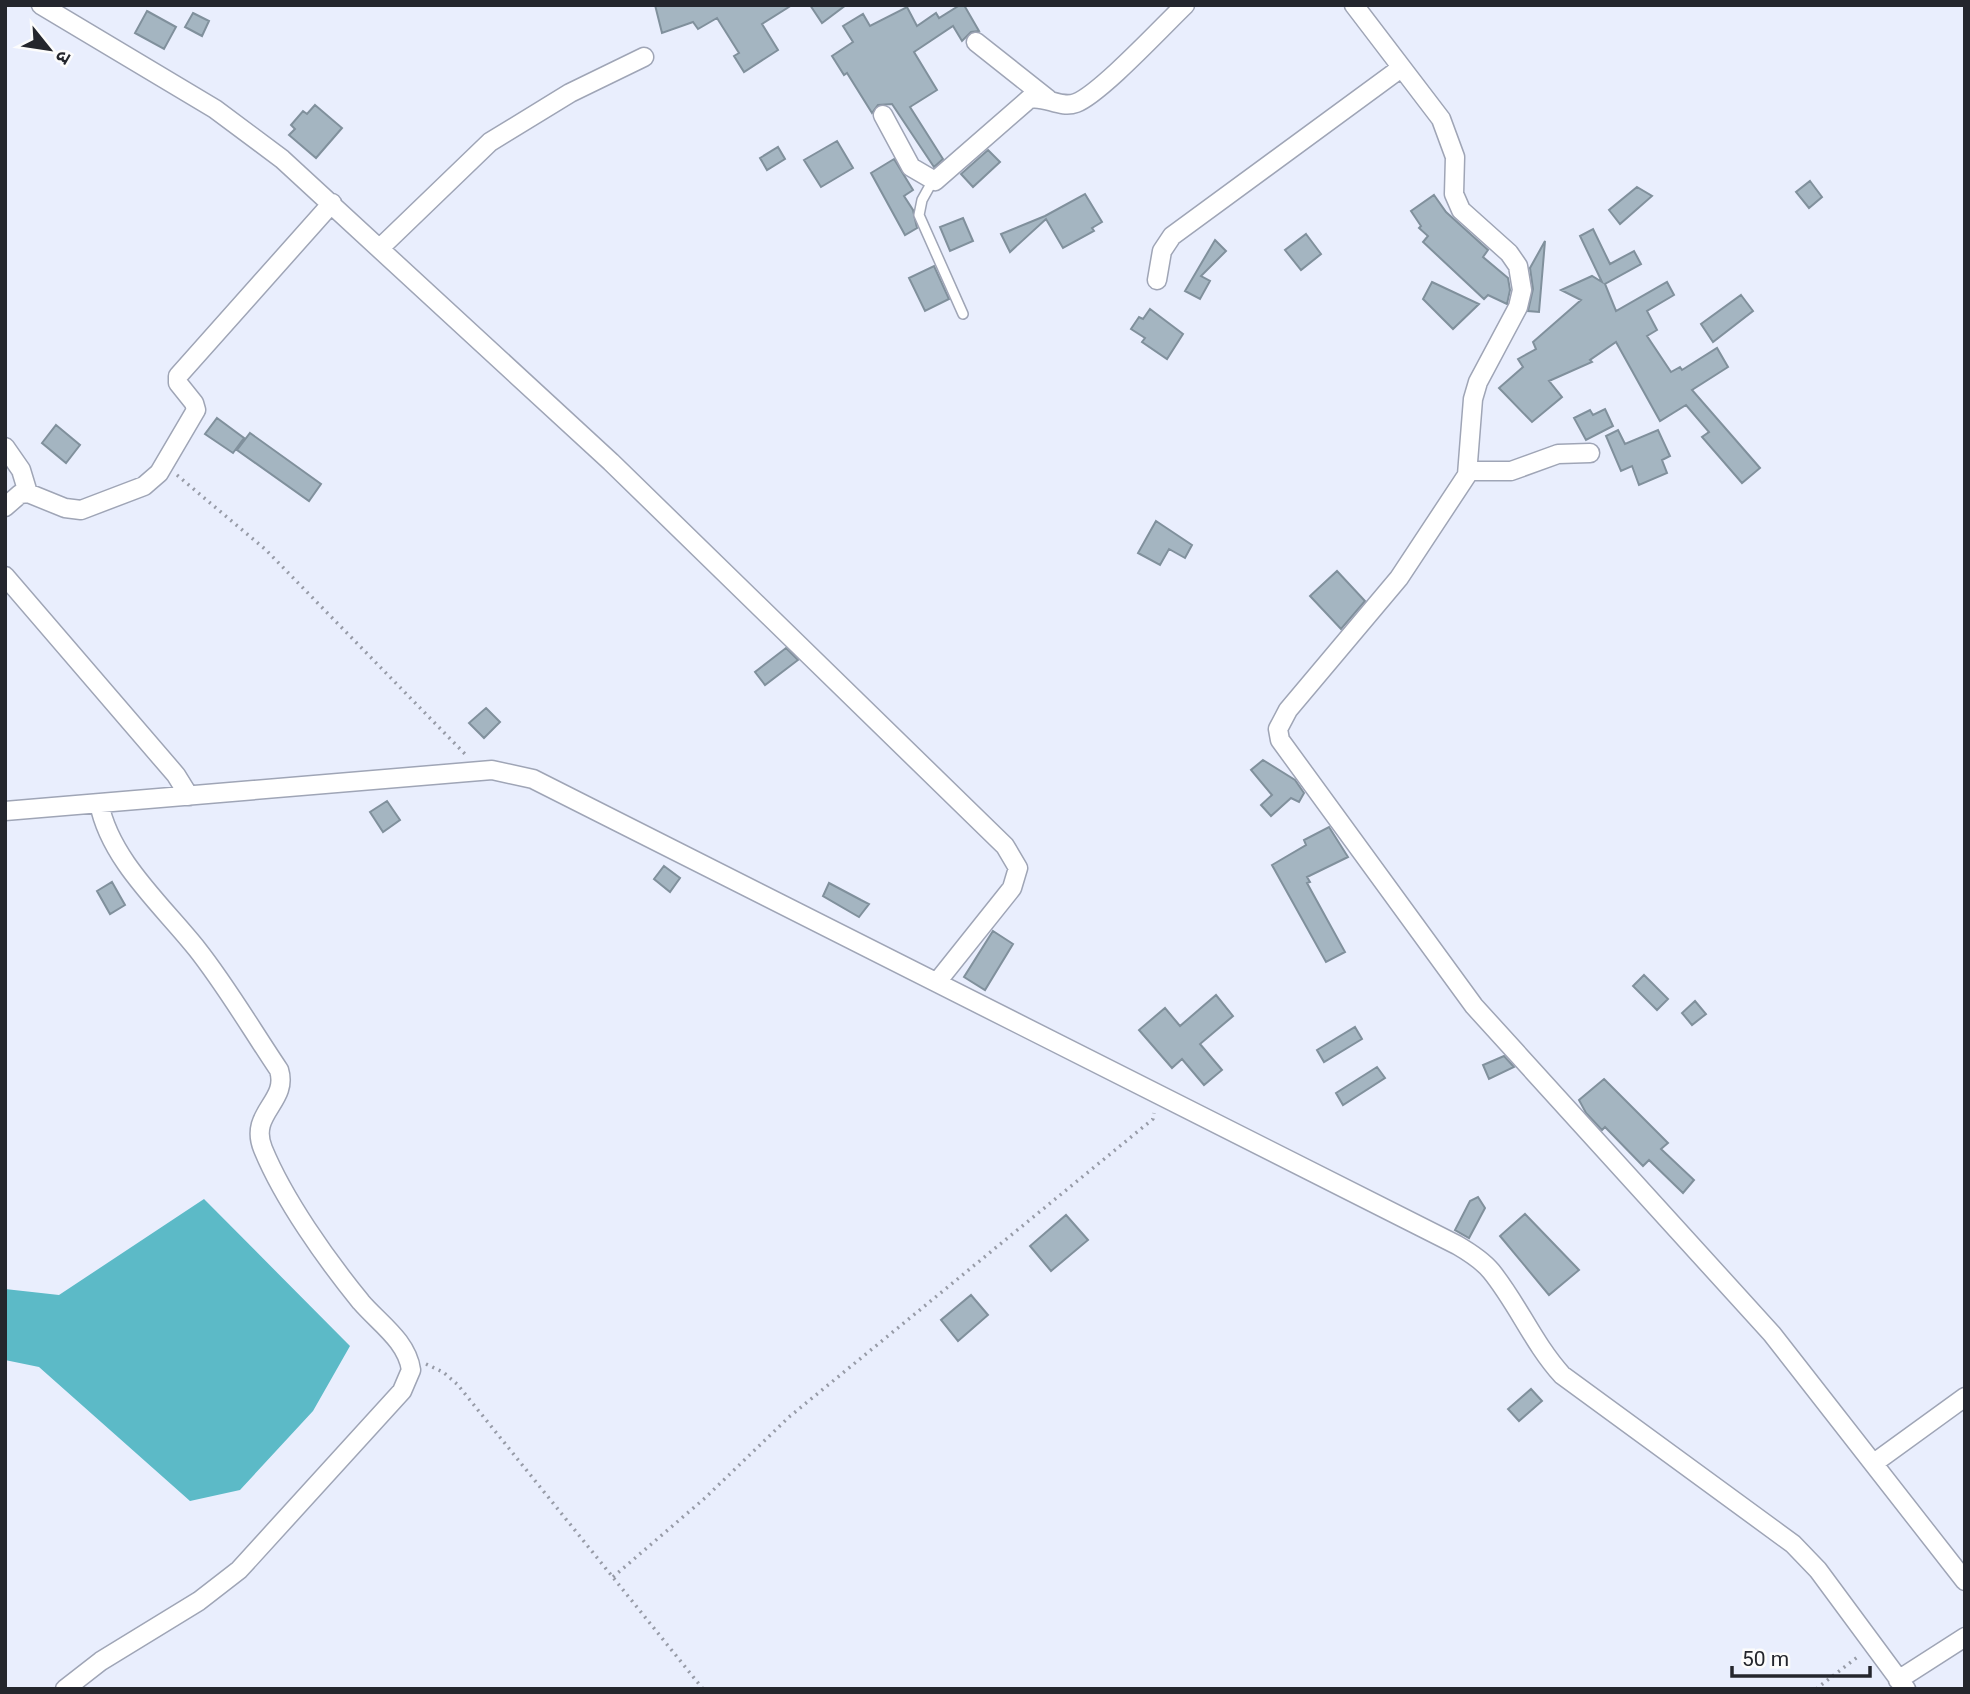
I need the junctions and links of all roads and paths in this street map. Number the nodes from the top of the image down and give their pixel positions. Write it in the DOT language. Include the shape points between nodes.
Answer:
graph roads {
  1 [pos="41,5"];
  2 [pos="1185,5"];
  3 [pos="1353,5"];
  4 [pos="976,42"];
  5 [pos="644,57"];
  6 [pos="1401,68"];
  7 [pos="1051,102"];
  8 [pos="883,115"];
  9 [pos="932,182"];
  10 [pos="332,203"];
  11 [pos="380,248"];
  12 [pos="1157,280"];
  13 [pos="963,314"];
  14 [pos="5,447"];
  15 [pos="1590,453"];
  16 [pos="164,464"];
  17 [pos="1468,471"];
  18 [pos="28,493"];
  19 [pos="5,507"];
  20 [pos="5,576"];
  21 [pos="481,771"];
  22 [pos="189,796"];
  23 [pos="100,807"];
  24 [pos="5,811"];
  25 [pos="937,982"];
  26 [pos="1157,1095"];
  27 [pos="410,1358"];
  28 [pos="1965,1397"];
  29 [pos="1874,1463"];
  30 [pos="613,1577"];
  31 [pos="1965,1581"];
  32 [pos="1965,1637"];
  33 [pos="1873,1645"];
  34 [pos="1902,1684"];
  35 [pos="65,1689"];
  36 [pos="703,1689"];
  37 [pos="1816,1689"];
  1 -- 10 [label="street" via="215,109"];
  2 -- 7 [label="street" via="1091,94 1068,105"];
  3 -- 6 [label="street"];
  4 -- 7 [label="street"];
  5 -- 11 [label="street" via="570,93 490,142"];
  6 -- 12 [label="street" via="1172,236 1162,251"];
  6 -- 17 [label="street" via="1441,119 1451,140 1454,194 1461,210 1509,253 1522,279 1518,307 1473,399"];
  7 -- 9 [label="street" via="1029,99"];
  8 -- 9 [label="street" via="911,167"];
  9 -- 13 [label="lane" via="919,215"];
  10 -- 11 [label="street"];
  10 -- 16 [label="street" via="178,376 196,410"];
  11 -- 25 [label="street" via="611,462 1005,846 1018,868 1012,888"];
  14 -- 18 [label="street" via="21,470"];
  15 -- 17 [label="street" via="1558,454 1511,471"];
  16 -- 18 [label="street" via="144,486 81,510"];
  16 -- 21 [label="path" via="266,550"];
  17 -- 29 [label="street" via="1399,578 1288,709 1278,729 1280,740 1474,1006 1769,1330"];
  18 -- 19 [label="street"];
  20 -- 22 [label="street" via="176,775"];
  21 -- 22 [label="street"];
  21 -- 25 [label="street" via="533,779"];
  22 -- 23 [label="street"];
  23 -- 24 [label="street"];
  23 -- 27 [label="street" via="106,829 147,891 198,950 279,1070 282,1084 261,1119 260,1140 317,1242"];
  25 -- 26 [label="street"];
  26 -- 30 [label="path" via="1153,1119 789,1417"];
  26 -- 33 [label="street" via="1479,1259 1492,1271 1542,1353 1562,1375 1793,1544"];
  27 -- 30 [label="path" via="443,1371 457,1384"];
  27 -- 35 [label="street" via="411,1370 401,1391 239,1570"];
  28 -- 29 [label="street"];
  29 -- 31 [label="street"];
  30 -- 36 [label="path"];
  32 -- 34 [label="street"];
  33 -- 34 [label="street"];
  33 -- 37 [label="path"];
}
